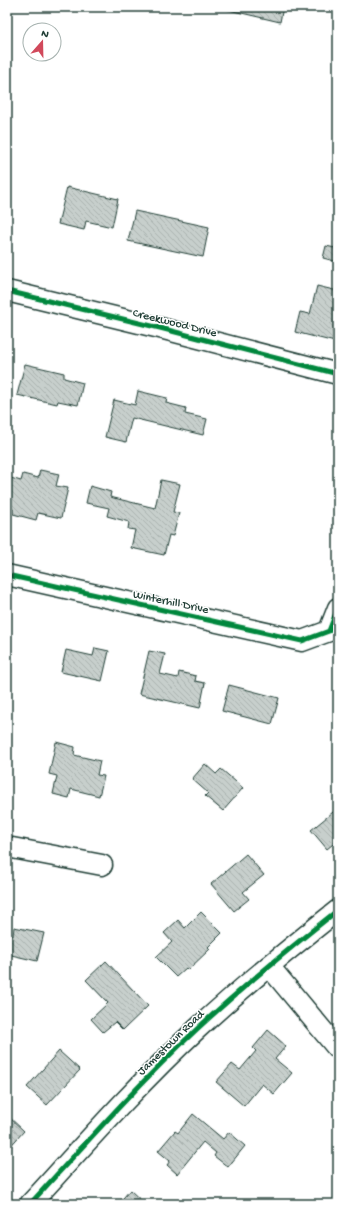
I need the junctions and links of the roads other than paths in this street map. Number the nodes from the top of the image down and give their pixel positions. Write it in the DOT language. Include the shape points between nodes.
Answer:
graph roads {
  1 [pos="7,291"];
  2 [pos="338,374"];
  3 [pos="7,575"];
  4 [pos="338,608"];
  5 [pos="7,847"];
  6 [pos="102,865"];
  7 [pos="338,910"];
  8 [pos="269,966"];
  9 [pos="338,1049"];
  10 [pos="30,1204"];
  1 -- 2 [label="street, Creekwood Drive"];
  3 -- 4 [label="street, Winterhill Drive" via="302,641 329,631"];
  5 -- 6 [label="street"];
  7 -- 8 [label="street, Jamestown Road"];
  8 -- 9 [label="street"];
  8 -- 10 [label="street, Jamestown Road" via="197,1029"];
}
